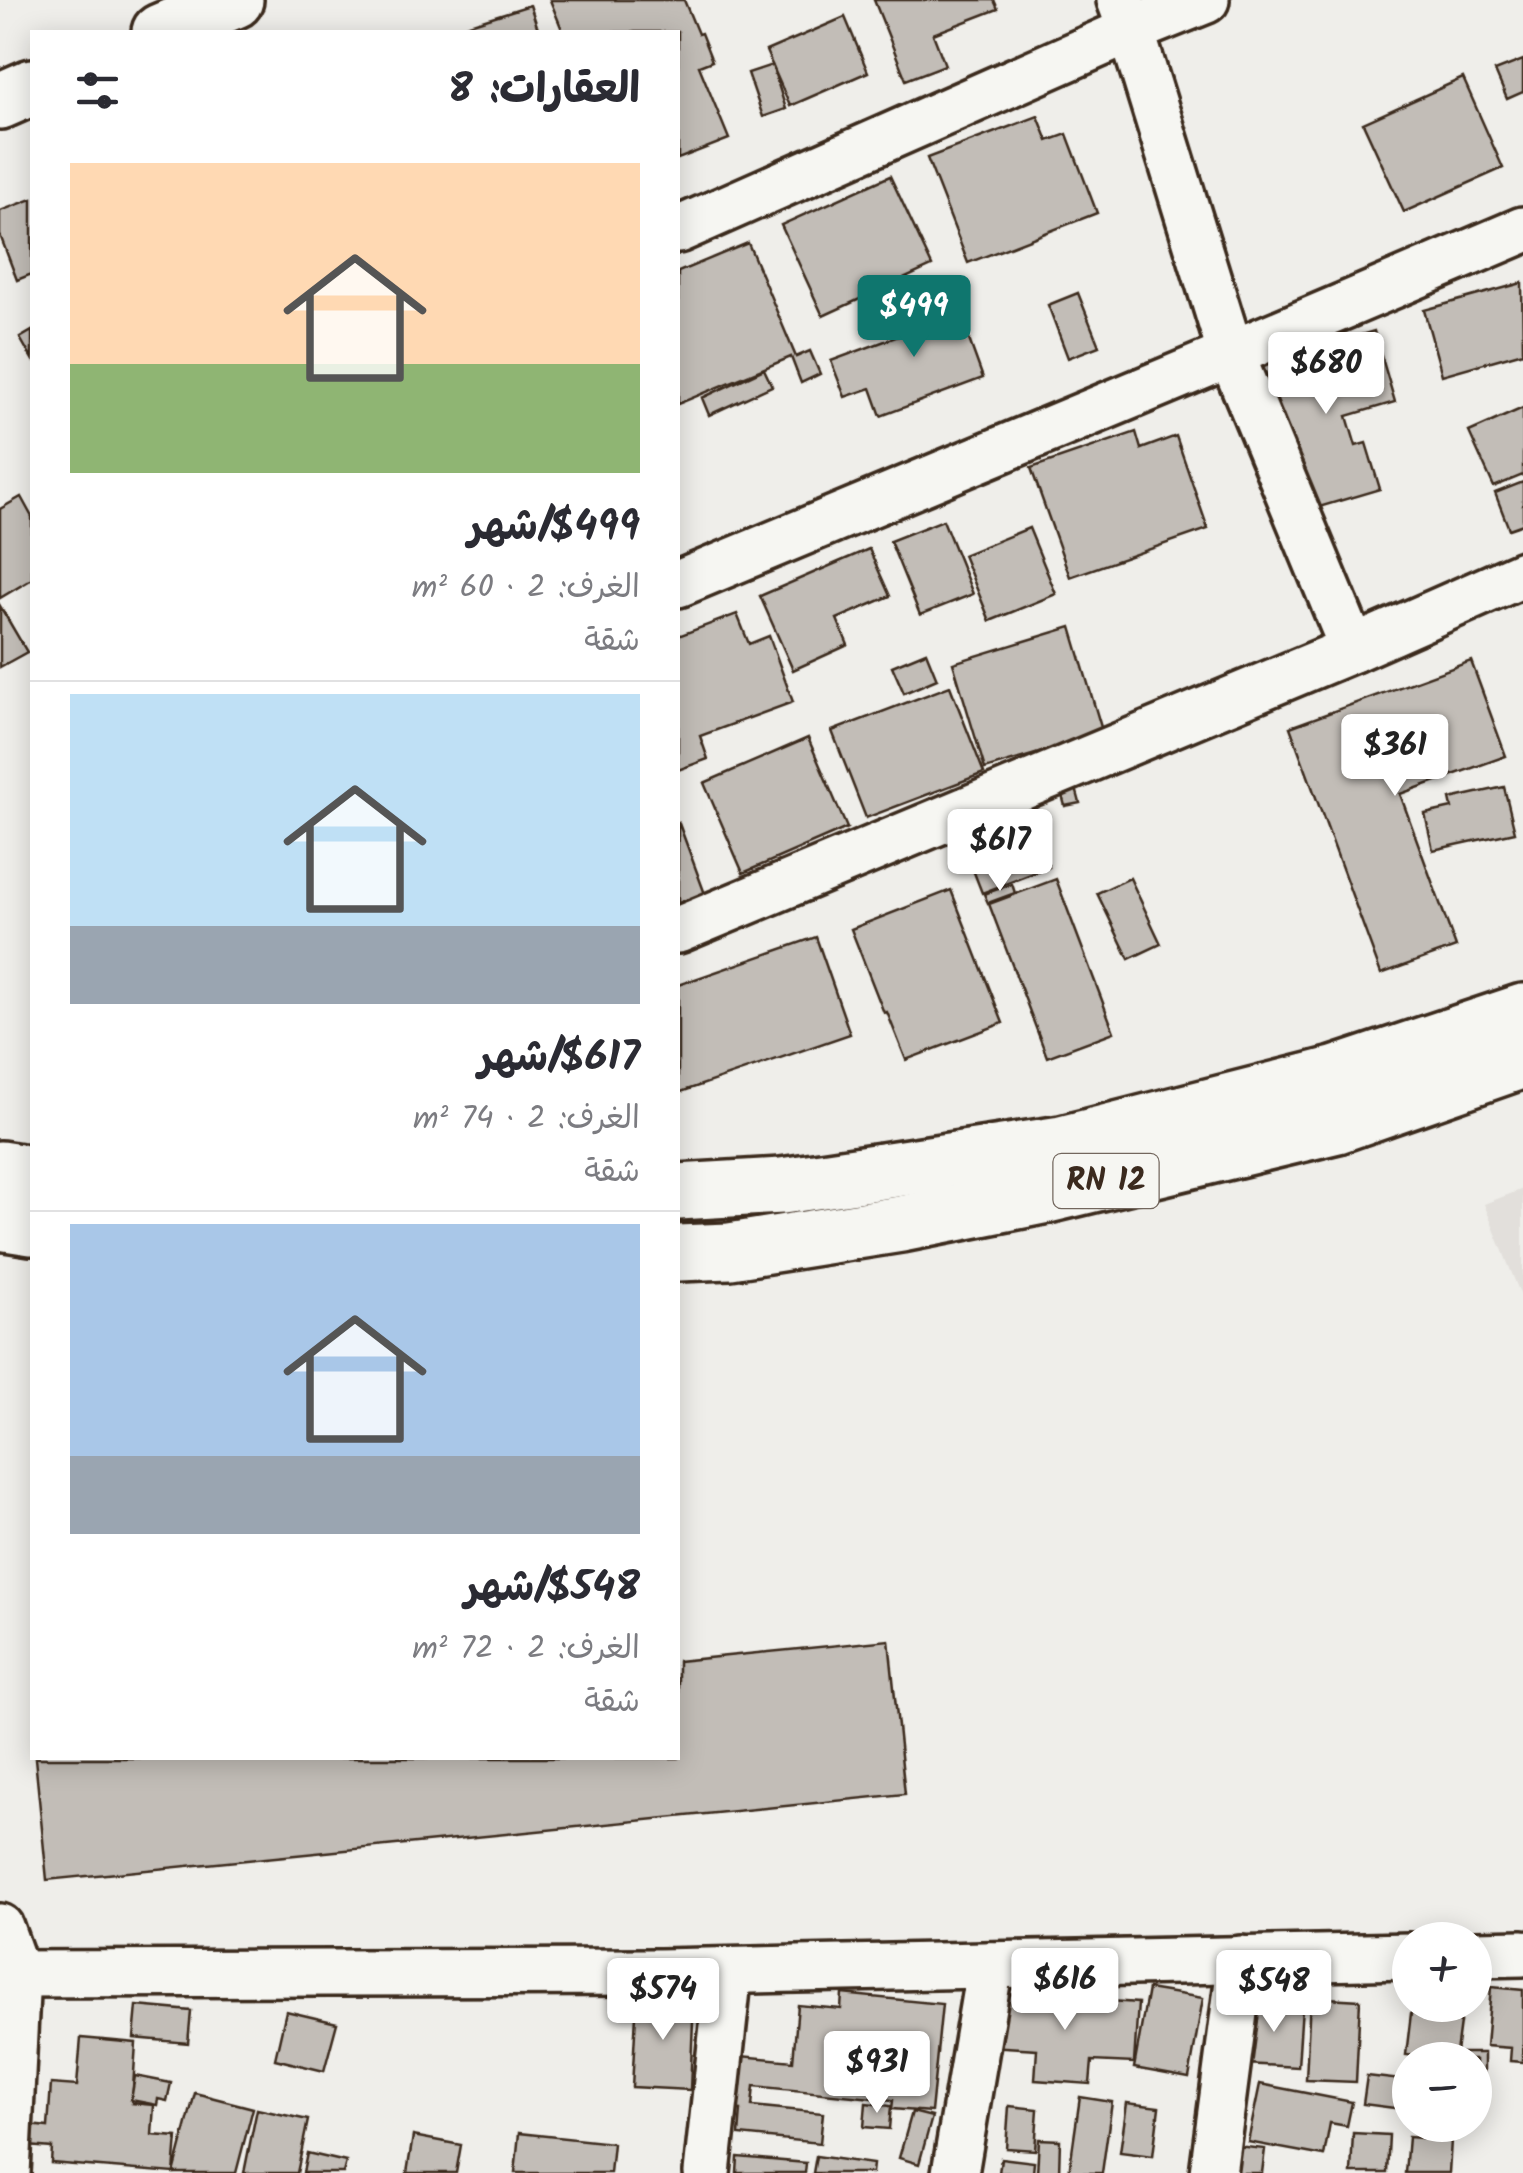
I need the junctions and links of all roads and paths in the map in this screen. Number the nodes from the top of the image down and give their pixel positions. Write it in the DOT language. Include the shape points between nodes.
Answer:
graph roads {
  1 [pos="235,0"];
  2 [pos="1206,0"];
  3 [pos="1126,15"];
  4 [pos="165,30"];
  5 [pos="30,88"];
  6 [pos="0,101"];
  7 [pos="680,229"];
  8 [pos="1523,230"];
  9 [pos="1231,354"];
  10 [pos="1523,574"];
  11 [pos="680,583"];
  12 [pos="1353,648"];
  13 [pos="680,929"];
  14 [pos="1523,1012"];
  15 [pos="1523,1060"];
  16 [pos="0,1169"];
  17 [pos="30,1174"];
  18 [pos="680,1192"];
  19 [pos="0,1222"];
  20 [pos="30,1226"];
  21 [pos="680,1253"];
  22 [pos="0,1927"];
  23 [pos="1523,1953"];
  24 [pos="1492,1954"];
  25 [pos="1392,1956"];
  26 [pos="1241,1960"];
  27 [pos="990,1965"];
  28 [pos="729,1970"];
  29 [pos="9,1974"];
  30 [pos="7,2173"];
  31 [pos="707,2173"];
  32 [pos="955,2173"];
  33 [pos="1212,2173"];
  1 -- 4 [label="main road"];
  2 -- 3 [label="street"];
  3 -- 7 [label="street"];
  3 -- 9 [label="street"];
  5 -- 6 [label="main road"];
  8 -- 9 [label="street"];
  9 -- 11 [label="street"];
  9 -- 12 [label="street"];
  10 -- 12 [label="street"];
  12 -- 13 [label="street"];
  14 -- 18 [label="main road" via="1334,1075 1062,1144 782,1186"];
  15 -- 21 [label="main road, RN 12" via="1337,1125 1047,1196 730,1251"];
  16 -- 17 [label="main road"];
  19 -- 20 [label="main road"];
  22 -- 29 [label="street"];
  23 -- 24 [label="street"];
  25 -- 26 [label="street"];
  26 -- 27 [label="street"];
  26 -- 33 [label="street"];
  27 -- 28 [label="street"];
  27 -- 32 [label="street"];
  28 -- 29 [label="street"];
  28 -- 31 [label="street"];
  29 -- 30 [label="street"];
}
